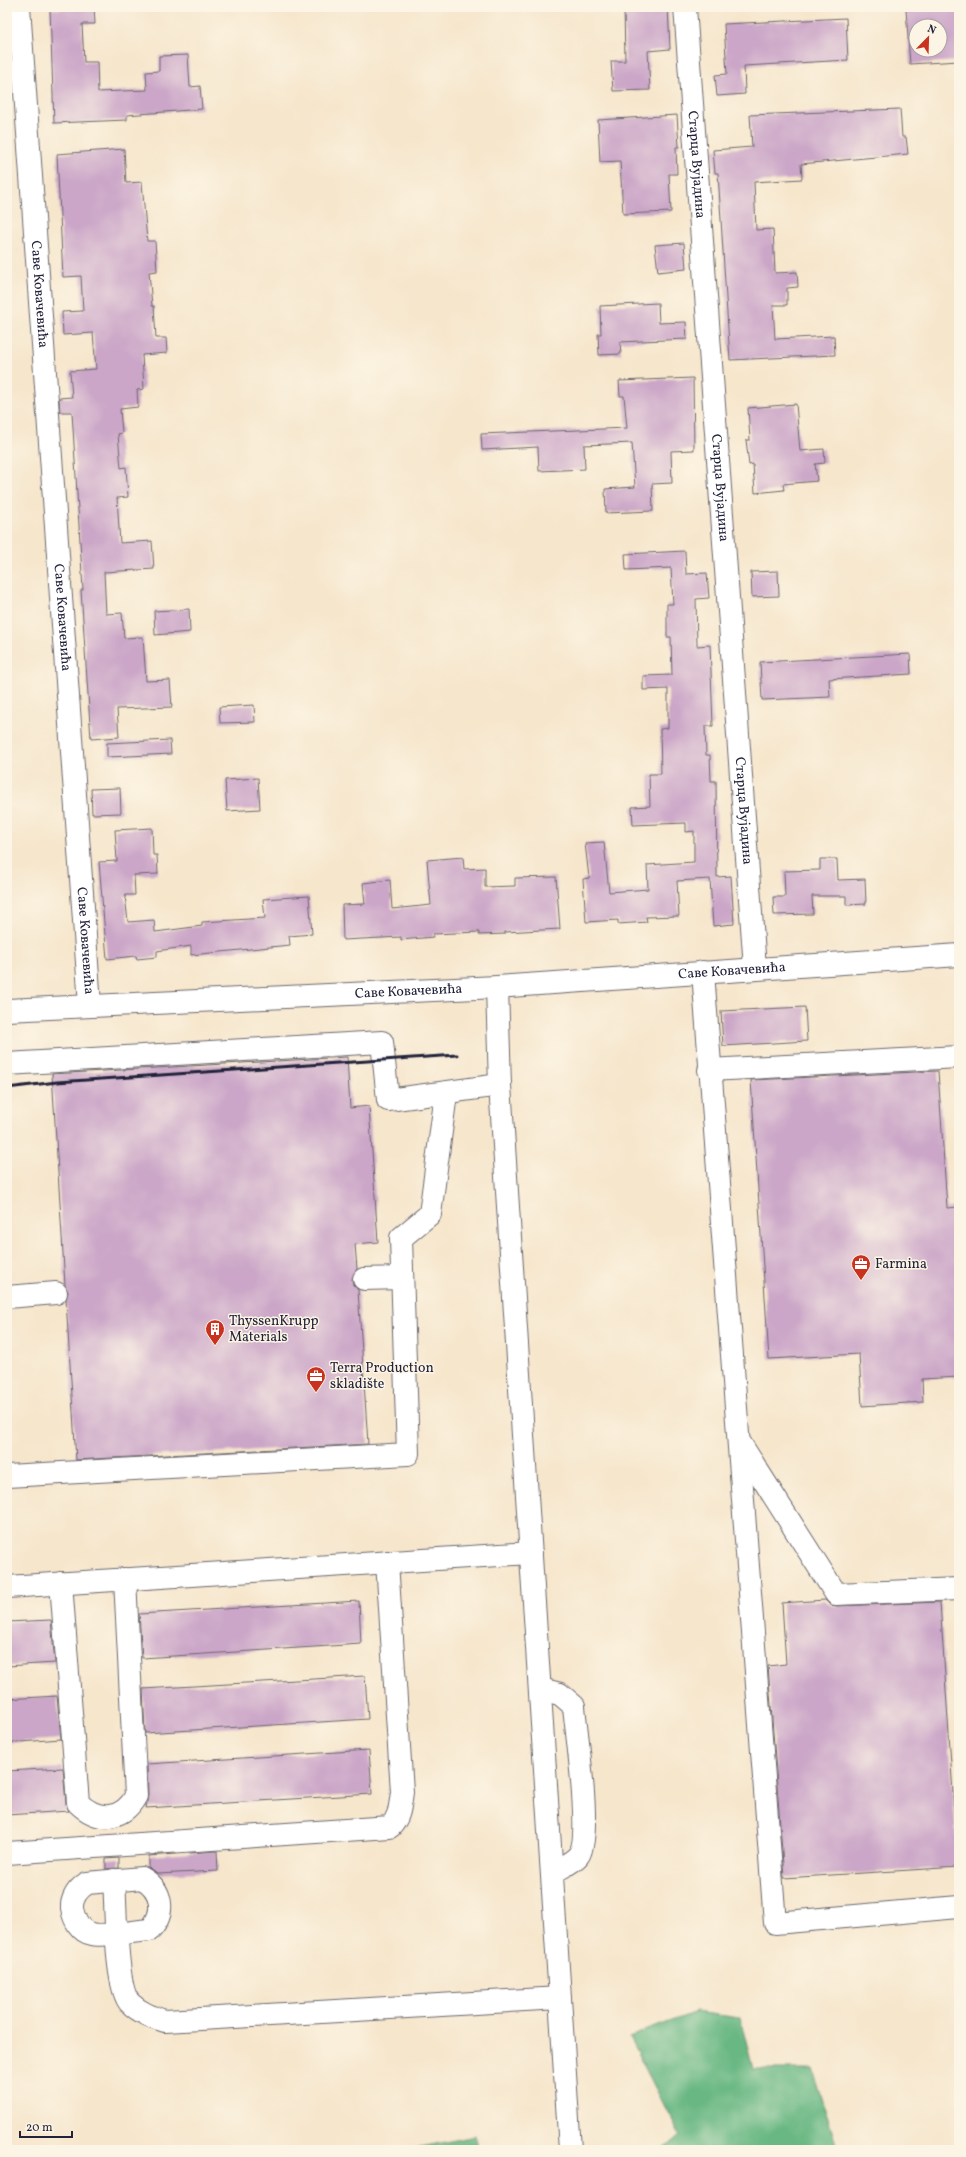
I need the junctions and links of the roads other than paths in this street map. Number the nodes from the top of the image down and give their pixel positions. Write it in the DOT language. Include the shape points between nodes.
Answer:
graph roads {
  1 [pos="20,7"];
  2 [pos="685,7"];
  3 [pos="959,955"];
  4 [pos="756,968"];
  5 [pos="703,972"];
  6 [pos="497,987"];
  7 [pos="90,1005"];
  8 [pos="7,1010"];
  9 [pos="959,1057"];
  10 [pos="7,1064"];
  11 [pos="710,1070"];
  12 [pos="500,1085"];
  13 [pos="446,1094"];
  14 [pos="401,1278"];
  15 [pos="364,1279"];
  16 [pos="56,1293"];
  17 [pos="7,1297"];
  18 [pos="738,1440"];
  19 [pos="7,1476"];
  20 [pos="530,1553"];
  21 [pos="387,1562"];
  22 [pos="125,1579"];
  23 [pos="62,1583"];
  24 [pos="7,1587"];
  25 [pos="959,1589"];
  26 [pos="540,1688"];
  27 [pos="7,1853"];
  28 [pos="552,1873"];
  29 [pos="114,1880"];
  30 [pos="959,1907"];
  31 [pos="117,1933"];
  32 [pos="560,1998"];
  33 [pos="570,2150"];
  1 -- 7 [label="street, Саве Ковачевића"];
  2 -- 4 [label="street, Старца Вујадина"];
  3 -- 4 [label="street, Саве Ковачевића"];
  4 -- 5 [label="street, Саве Ковачевића"];
  5 -- 6 [label="street, Саве Ковачевића"];
  5 -- 11 [label="street"];
  6 -- 7 [label="street, Саве Ковачевића"];
  6 -- 12 [label="street"];
  7 -- 8 [label="street"];
  9 -- 11 [label="street"];
  10 -- 13 [label="street" via="382,1042 388,1100"];
  11 -- 18 [label="street"];
  12 -- 13 [label="street"];
  12 -- 20 [label="street"];
  13 -- 14 [label="street" via="430,1214 400,1238"];
  14 -- 15 [label="street"];
  14 -- 19 [label="street" via="408,1454"];
  16 -- 17 [label="street"];
  18 -- 25 [label="street" via="836,1594"];
  18 -- 30 [label="street" via="775,1923"];
  20 -- 21 [label="street"];
  20 -- 26 [label="street"];
  21 -- 22 [label="street"];
  21 -- 27 [label="street" via="402,1792 400,1811 390,1827"];
  22 -- 23 [label="street"];
  22 -- 23 [label="street" via="136,1796 125,1810 114,1816 87,1812 78,1803"];
  23 -- 24 [label="street"];
  26 -- 28 [label="street"];
  26 -- 28 [label="street" via="560,1694 574,1706 585,1823 583,1844 578,1856"];
  28 -- 32 [label="street"];
  29 -- 31 [label="street"];
  29 -- 31 [label="street" via="86,1883 74,1896 72,1906 74,1918 81,1928 91,1934"];
  29 -- 31 [label="street" via="142,1878 149,1882 160,1897 161,1909 159,1918 150,1930"];
  31 -- 32 [label="street" via="120,1976 129,2002 146,2015 165,2021"];
  32 -- 33 [label="street"];
}
